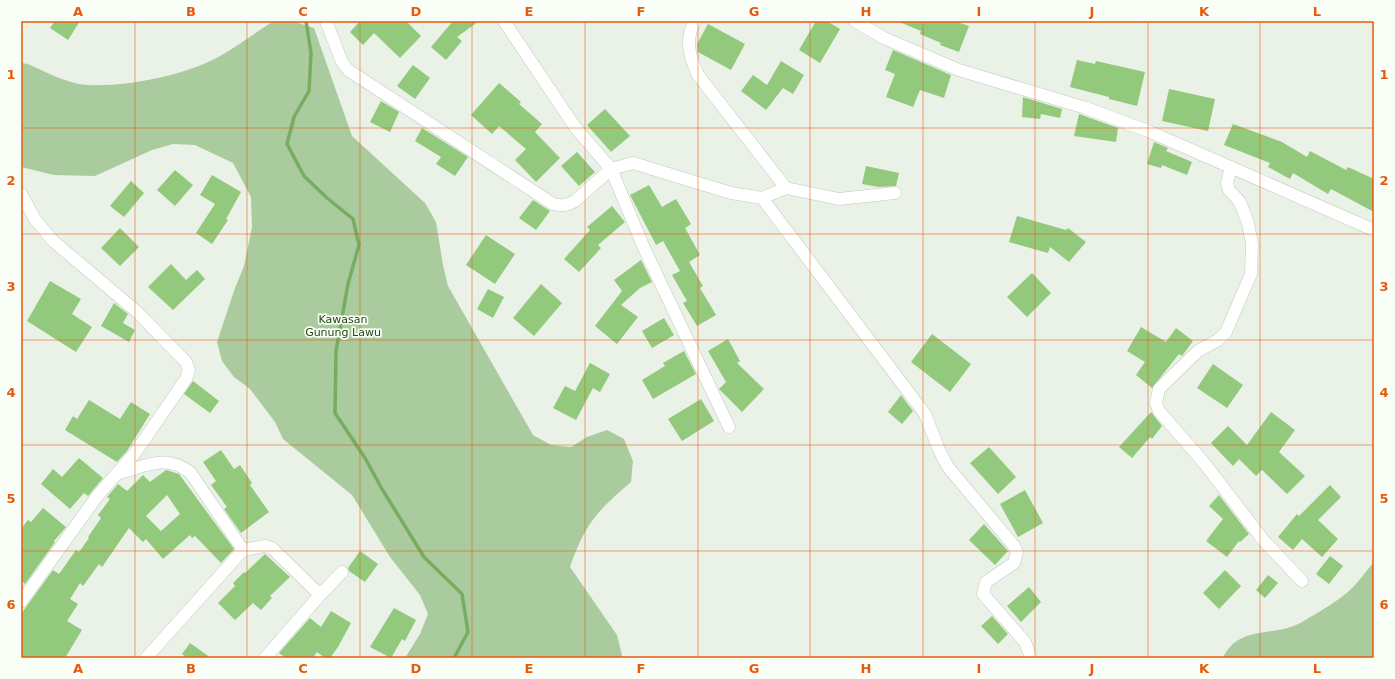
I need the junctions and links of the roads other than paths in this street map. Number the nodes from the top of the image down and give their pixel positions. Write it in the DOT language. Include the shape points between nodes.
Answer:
graph roads {
  1 [pos="326,21"];
  2 [pos="504,21"];
  3 [pos="694,21"];
  4 [pos="855,21"];
  5 [pos="1231,167"];
  6 [pos="612,170"];
  7 [pos="786,188"];
  8 [pos="895,193"];
  9 [pos="21,194"];
  10 [pos="762,198"];
  11 [pos="1374,230"];
  12 [pos="729,427"];
  13 [pos="119,473"];
  14 [pos="243,550"];
  15 [pos="342,572"];
  16 [pos="1302,581"];
  17 [pos="320,595"];
  18 [pos="21,602"];
  19 [pos="273,656"];
  20 [pos="146,658"];
  21 [pos="1031,658"];
  1 -- 6 [label="street" via="339,56 348,70 553,204 568,205"];
  2 -- 6 [label="street" via="575,127"];
  3 -- 7 [label="street" via="688,44 698,75"];
  4 -- 5 [label="street" via="884,38 959,70 1086,108 1148,131"];
  5 -- 11 [label="street"];
  5 -- 16 [label="street" via="1227,183 1229,190 1240,202 1248,223 1252,244 1251,274 1226,332 1218,340 1198,351 1164,382 1156,395 1156,403 1159,411 1205,464 1264,541"];
  6 -- 10 [label="street" via="633,163 731,194"];
  6 -- 12 [label="street" via="644,248"];
  7 -- 8 [label="street" via="839,199"];
  7 -- 10 [label="street"];
  9 -- 13 [label="street" via="35,219 52,240 136,311 188,366 186,379"];
  10 -- 21 [label="street" via="925,414 948,467 1014,546 1017,552 1014,563 986,582 983,594 1025,642"];
  13 -- 14 [label="street" via="165,461 182,466 190,472"];
  13 -- 18 [label="street" via="98,495"];
  14 -- 17 [label="street" via="265,546 272,548"];
  14 -- 20 [label="street"];
  15 -- 17 [label="street"];
  17 -- 19 [label="street"];
}
